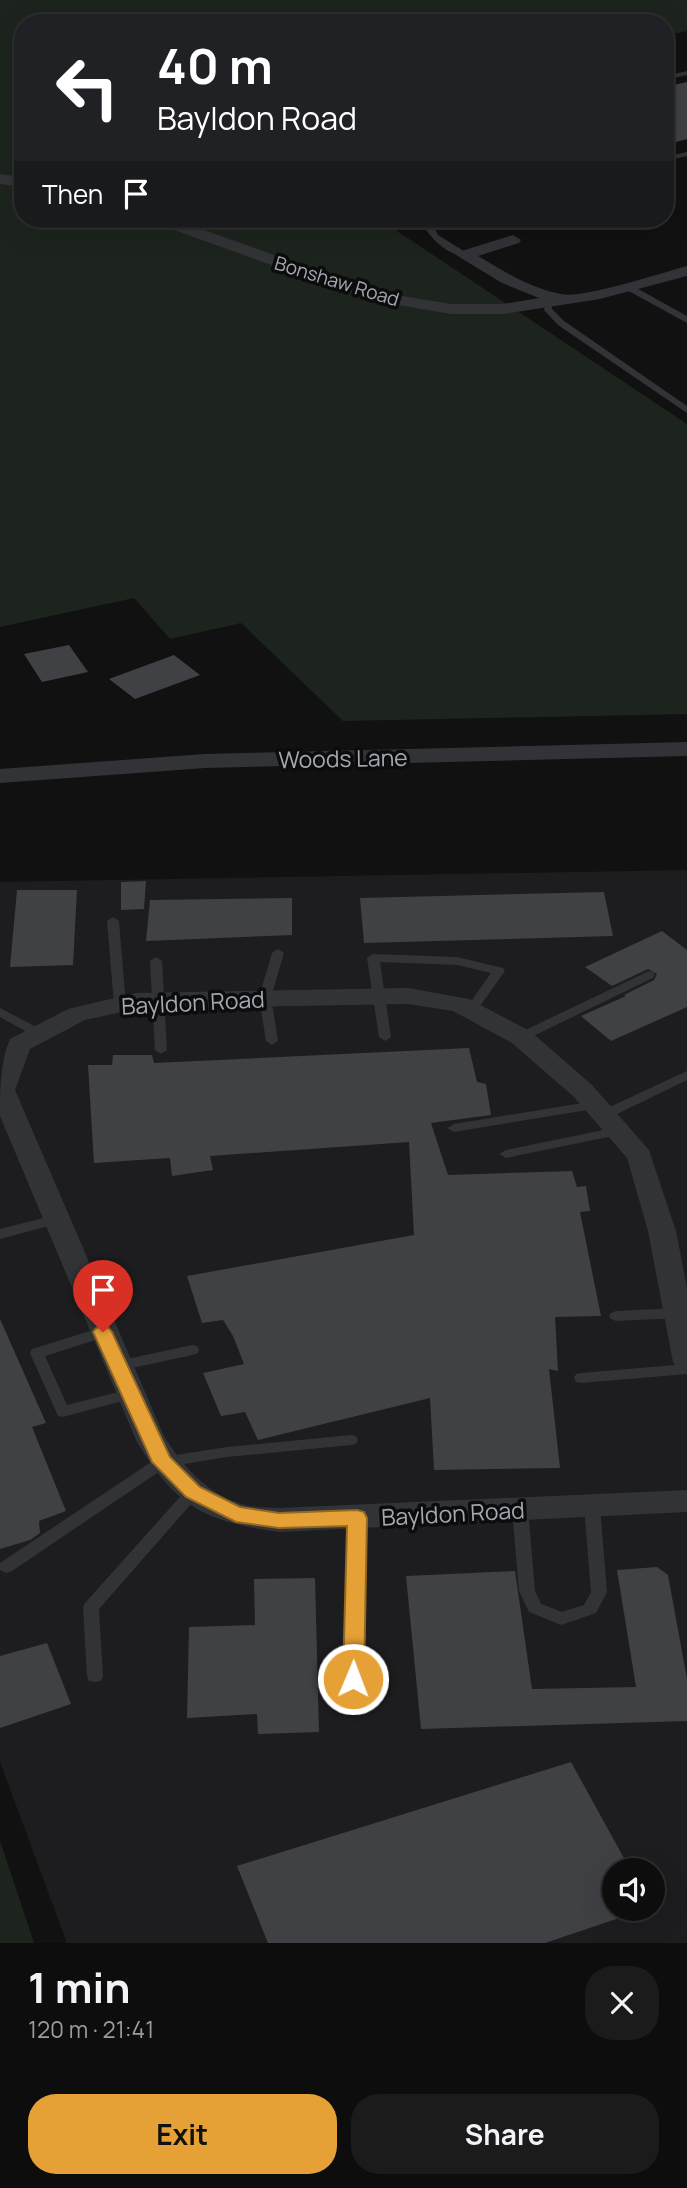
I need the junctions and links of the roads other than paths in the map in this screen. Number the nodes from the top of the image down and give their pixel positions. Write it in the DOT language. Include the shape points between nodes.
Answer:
graph roads {
  1 [pos="183,228"];
  2 [pos="430,228"];
  3 [pos="513,240"];
  4 [pos="464,255"];
  5 [pos="687,271"];
  6 [pos="628,287"];
  7 [pos="557,301"];
  8 [pos="687,320"];
  9 [pos="687,410"];
  10 [pos="687,749"];
  11 [pos="0,776"];
  12 [pos="113,921"];
  13 [pos="278,953"];
  14 [pos="156,961"];
  15 [pos="649,975"];
  16 [pos="379,996"];
  17 [pos="265,997"];
  18 [pos="160,1000"];
  19 [pos="120,1005"];
  20 [pos="471,1010"];
  21 [pos="0,1012"];
  22 [pos="40,1034"];
  23 [pos="385,1037"];
  24 [pos="521,1037"];
  25 [pos="272,1041"];
  26 [pos="161,1050"];
  27 [pos="687,1075"];
  28 [pos="1,1090"];
  29 [pos="606,1117"];
  30 [pos="8,1126"];
  31 [pos="454,1128"];
  32 [pos="506,1154"];
  33 [pos="55,1220"];
  34 [pos="0,1234"];
  35 [pos="678,1313"];
  36 [pos="616,1316"];
  37 [pos="103,1332"];
  38 [pos="192,1350"];
  39 [pos="686,1354"];
  40 [pos="118,1366"];
  41 [pos="581,1378"];
  42 [pos="130,1394"];
  43 [pos="351,1440"];
  44 [pos="162,1462"];
  45 [pos="193,1492"];
  46 [pos="687,1502"];
  47 [pos="592,1506"];
  48 [pos="520,1510"];
  49 [pos="357,1518"];
  50 [pos="6,1567"];
  51 [pos="96,1676"];
  52 [pos="353,1679"];
  1 -- 7 [label="street, Bonshaw Road" via="374,296 451,309 503,309"];
  2 -- 4 [label="lane" via="442,243"];
  3 -- 4 [label="street"];
  4 -- 7 [label="street"];
  5 -- 6 [label="street, Bonshaw Road"];
  6 -- 7 [label="street, Bonshaw Road"];
  6 -- 8 [label="lane"];
  7 -- 9 [label="lane" via="548,310 561,323"];
  10 -- 11 [label="street, Woods Lane" via="205,761"];
  12 -- 19 [label="lane"];
  13 -- 17 [label="lane"];
  14 -- 18 [label="lane"];
  15 -- 24 [label="lane"];
  16 -- 17 [label="street, Bayldon Road"];
  16 -- 20 [label="street, Bayldon Road" via="408,996"];
  16 -- 20 [label="lane" via="373,958 457,961 499,971"];
  16 -- 23 [label="lane"];
  17 -- 18 [label="street, Bayldon Road"];
  17 -- 25 [label="lane"];
  18 -- 19 [label="street, Bayldon Road"];
  18 -- 26 [label="lane"];
  19 -- 22 [label="street, Bayldon Road" via="77,1014"];
  20 -- 24 [label="street, Bayldon Road"];
  21 -- 22 [label="lane"];
  22 -- 28 [label="street, Bayldon Road" via="19,1045"];
  24 -- 29 [label="street, Bayldon Road"];
  27 -- 29 [label="lane"];
  28 -- 30 [label="street, Bayldon Road"];
  29 -- 31 [label="lane"];
  29 -- 32 [label="lane"];
  29 -- 35 [label="street, Bayldon Road" via="640,1156 662,1231"];
  30 -- 33 [label="street, Bayldon Road"];
  33 -- 34 [label="lane"];
  33 -- 37 [label="street, Bayldon Road"];
  35 -- 36 [label="lane"];
  35 -- 39 [label="street, Bayldon Road"];
  37 -- 40 [label="street, Bayldon Road"];
  37 -- 42 [label="lane" via="37,1353 63,1412"];
  38 -- 40 [label="lane"];
  39 -- 41 [label="lane"];
  40 -- 42 [label="street, Bayldon Road"];
  42 -- 44 [label="street, Bayldon Road"];
  43 -- 44 [label="lane"];
  44 -- 45 [label="street, Bayldon Road"];
  44 -- 50 [label="lane"];
  45 -- 49 [label="street, Bayldon Road" via="236,1514 279,1520"];
  45 -- 51 [label="lane" via="91,1606"];
  46 -- 47 [label="street, Bayldon Road"];
  47 -- 48 [label="street, Bayldon Road"];
  47 -- 48 [label="lane" via="599,1592 590,1609 561,1619 535,1608 527,1591"];
  48 -- 49 [label="street, Bayldon Road"];
  49 -- 52 [label="lane"];
}
